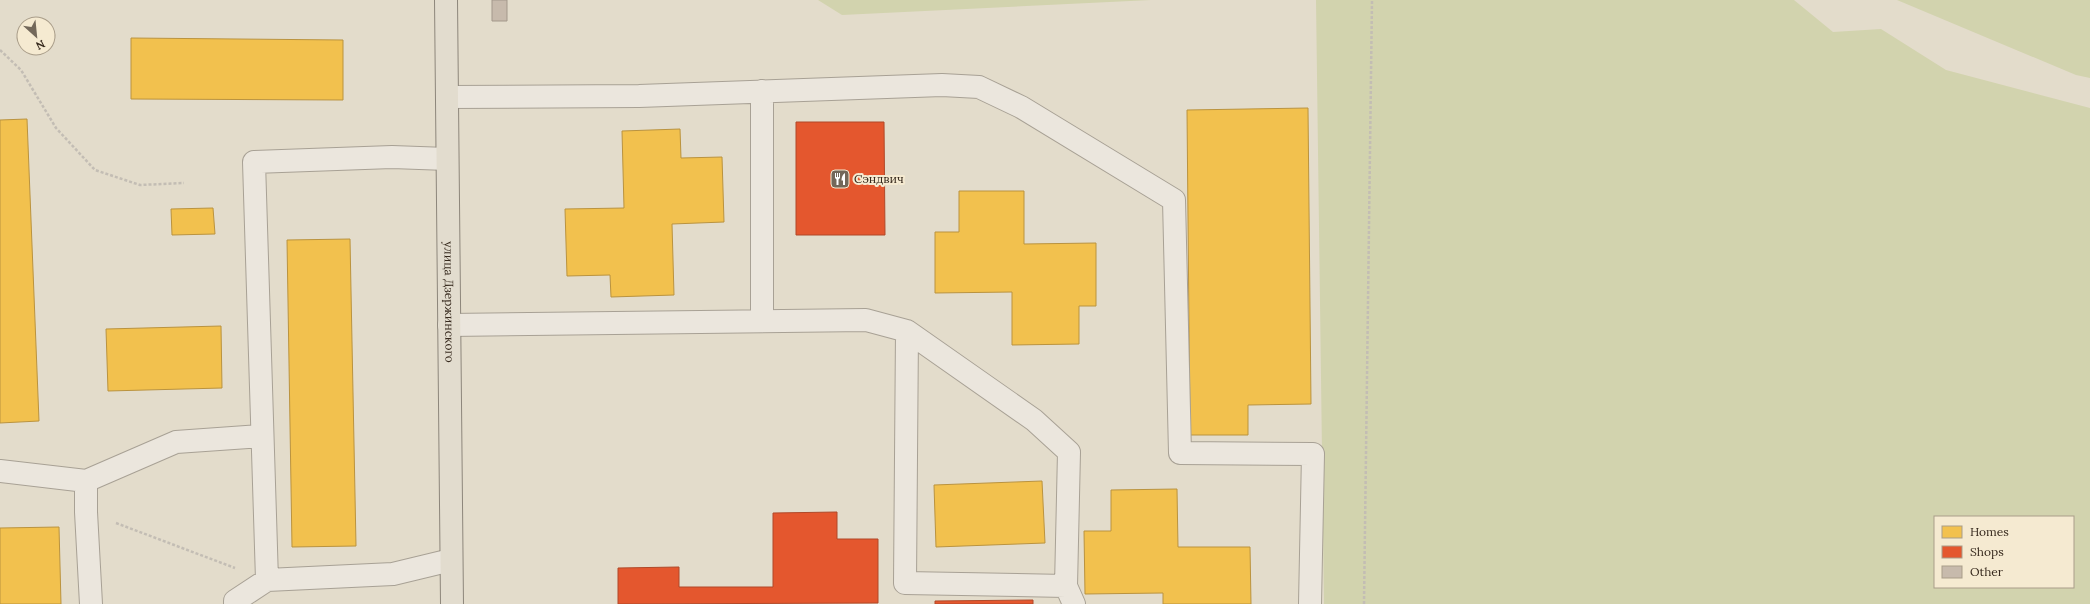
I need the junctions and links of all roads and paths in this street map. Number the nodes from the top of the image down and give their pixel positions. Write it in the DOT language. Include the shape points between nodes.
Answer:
graph roads {
  1 [pos="446,0"];
  2 [pos="1372,0"];
  3 [pos="0,50"];
  4 [pos="762,91"];
  5 [pos="447,97"];
  6 [pos="448,159"];
  7 [pos="184,183"];
  8 [pos="762,321"];
  9 [pos="449,325"];
  10 [pos="907,331"];
  11 [pos="261,436"];
  12 [pos="0,471"];
  13 [pos="86,481"];
  14 [pos="86,512"];
  15 [pos="451,560"];
  16 [pos="267,580"];
  17 [pos="1070,595"];
  18 [pos="91,604"];
  19 [pos="235,604"];
  20 [pos="452,604"];
  21 [pos="1310,604"];
  22 [pos="1364,604"];
  1 -- 5 [label="main road, улица Дзержинского"];
  2 -- 22 [label="path"];
  3 -- 7 [label="path" via="21,70 56,128 95,170 140,185"];
  4 -- 5 [label="lane" via="639,96"];
  4 -- 8 [label="lane"];
  4 -- 21 [label="lane" via="942,84 980,87 1021,107 1174,200 1180,454 1313,454"];
  5 -- 6 [label="main road, улица Дзержинского"];
  6 -- 9 [label="main road, улица Дзержинского"];
  6 -- 11 [label="lane" via="392,157 254,162"];
  8 -- 9 [label="lane"];
  8 -- 10 [label="lane" via="866,320"];
  9 -- 15 [label="main road, улица Дзержинского"];
  10 -- 17 [label="lane" via="1034,420 1070,452"];
  10 -- 17 [label="lane" via="905,583"];
  11 -- 13 [label="lane" via="176,442"];
  11 -- 16 [label="lane"];
  12 -- 13 [label="lane"];
  13 -- 14 [label="lane"];
  14 -- 16 [label="path"];
  14 -- 18 [label="lane"];
  15 -- 16 [label="lane" via="393,574"];
  15 -- 20 [label="main road, улица Дзержинского"];
  16 -- 19 [label="lane" via="235,601"];
}
